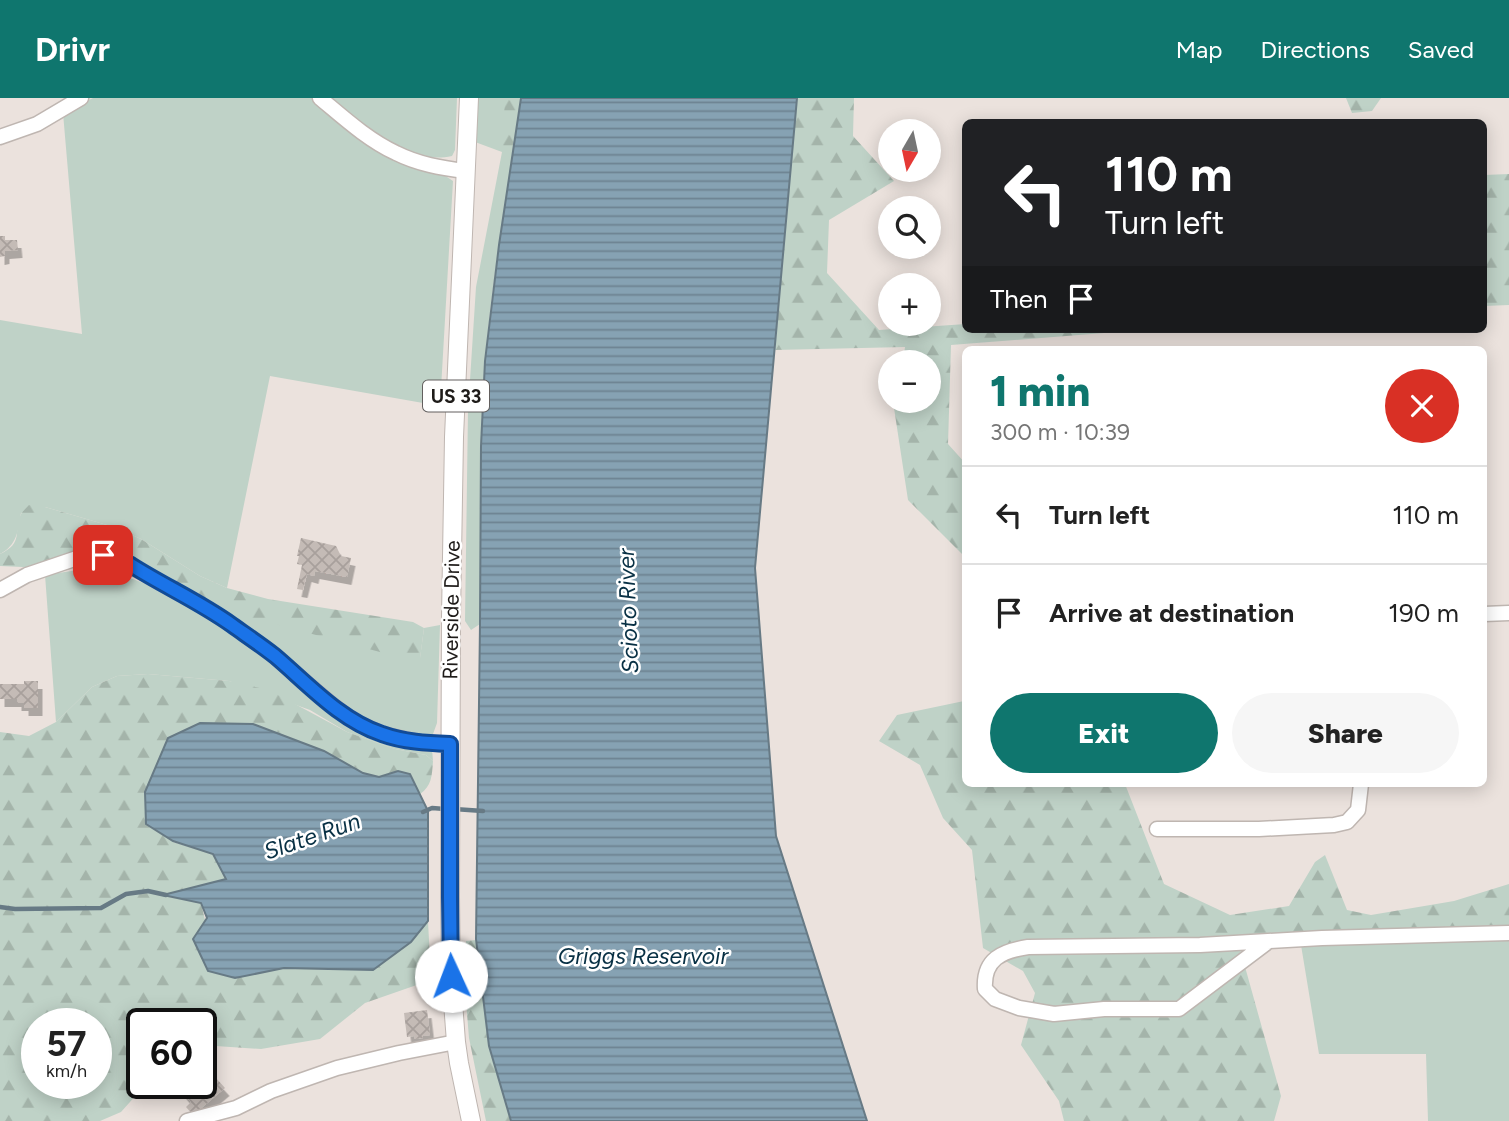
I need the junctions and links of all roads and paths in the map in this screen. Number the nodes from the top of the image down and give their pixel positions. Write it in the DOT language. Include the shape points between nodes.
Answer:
graph roads {
  1 [pos="81,98"];
  2 [pos="320,98"];
  3 [pos="470,98"];
  4 [pos="0,137"];
  5 [pos="465,171"];
  6 [pos="0,590"];
  7 [pos="1509,613"];
  8 [pos="1487,614"];
  9 [pos="450,744"];
  10 [pos="1361,787"];
  11 [pos="1157,830"];
  12 [pos="1509,933"];
  13 [pos="1269,941"];
  14 [pos="456,1042"];
  15 [pos="187,1121"];
  16 [pos="471,1121"];
  1 -- 4 [label="lane" via="37,124"];
  2 -- 5 [label="lane" via="395,153"];
  3 -- 5 [label="main road, Riverside Drive / US 33"];
  5 -- 9 [label="main road, Riverside Drive / US 33" via="454,437"];
  6 -- 9 [label="lane" via="27,575 86,555 116,558 228,622 355,723 404,740"];
  7 -- 8 [label="lane"];
  9 -- 14 [label="main road, Riverside Drive / US 33" via="450,934"];
  10 -- 11 [label="lane" via="1358,810 1347,822 1334,825"];
  12 -- 13 [label="lane"];
  13 -- 13 [label="lane" via="1009,950 991,962 984,975 985,989 995,999 1018,1008 1054,1014 1179,1009"];
  14 -- 15 [label="lane" via="337,1068 236,1108"];
  14 -- 16 [label="main road, Riverside Drive / US 33"];
}
